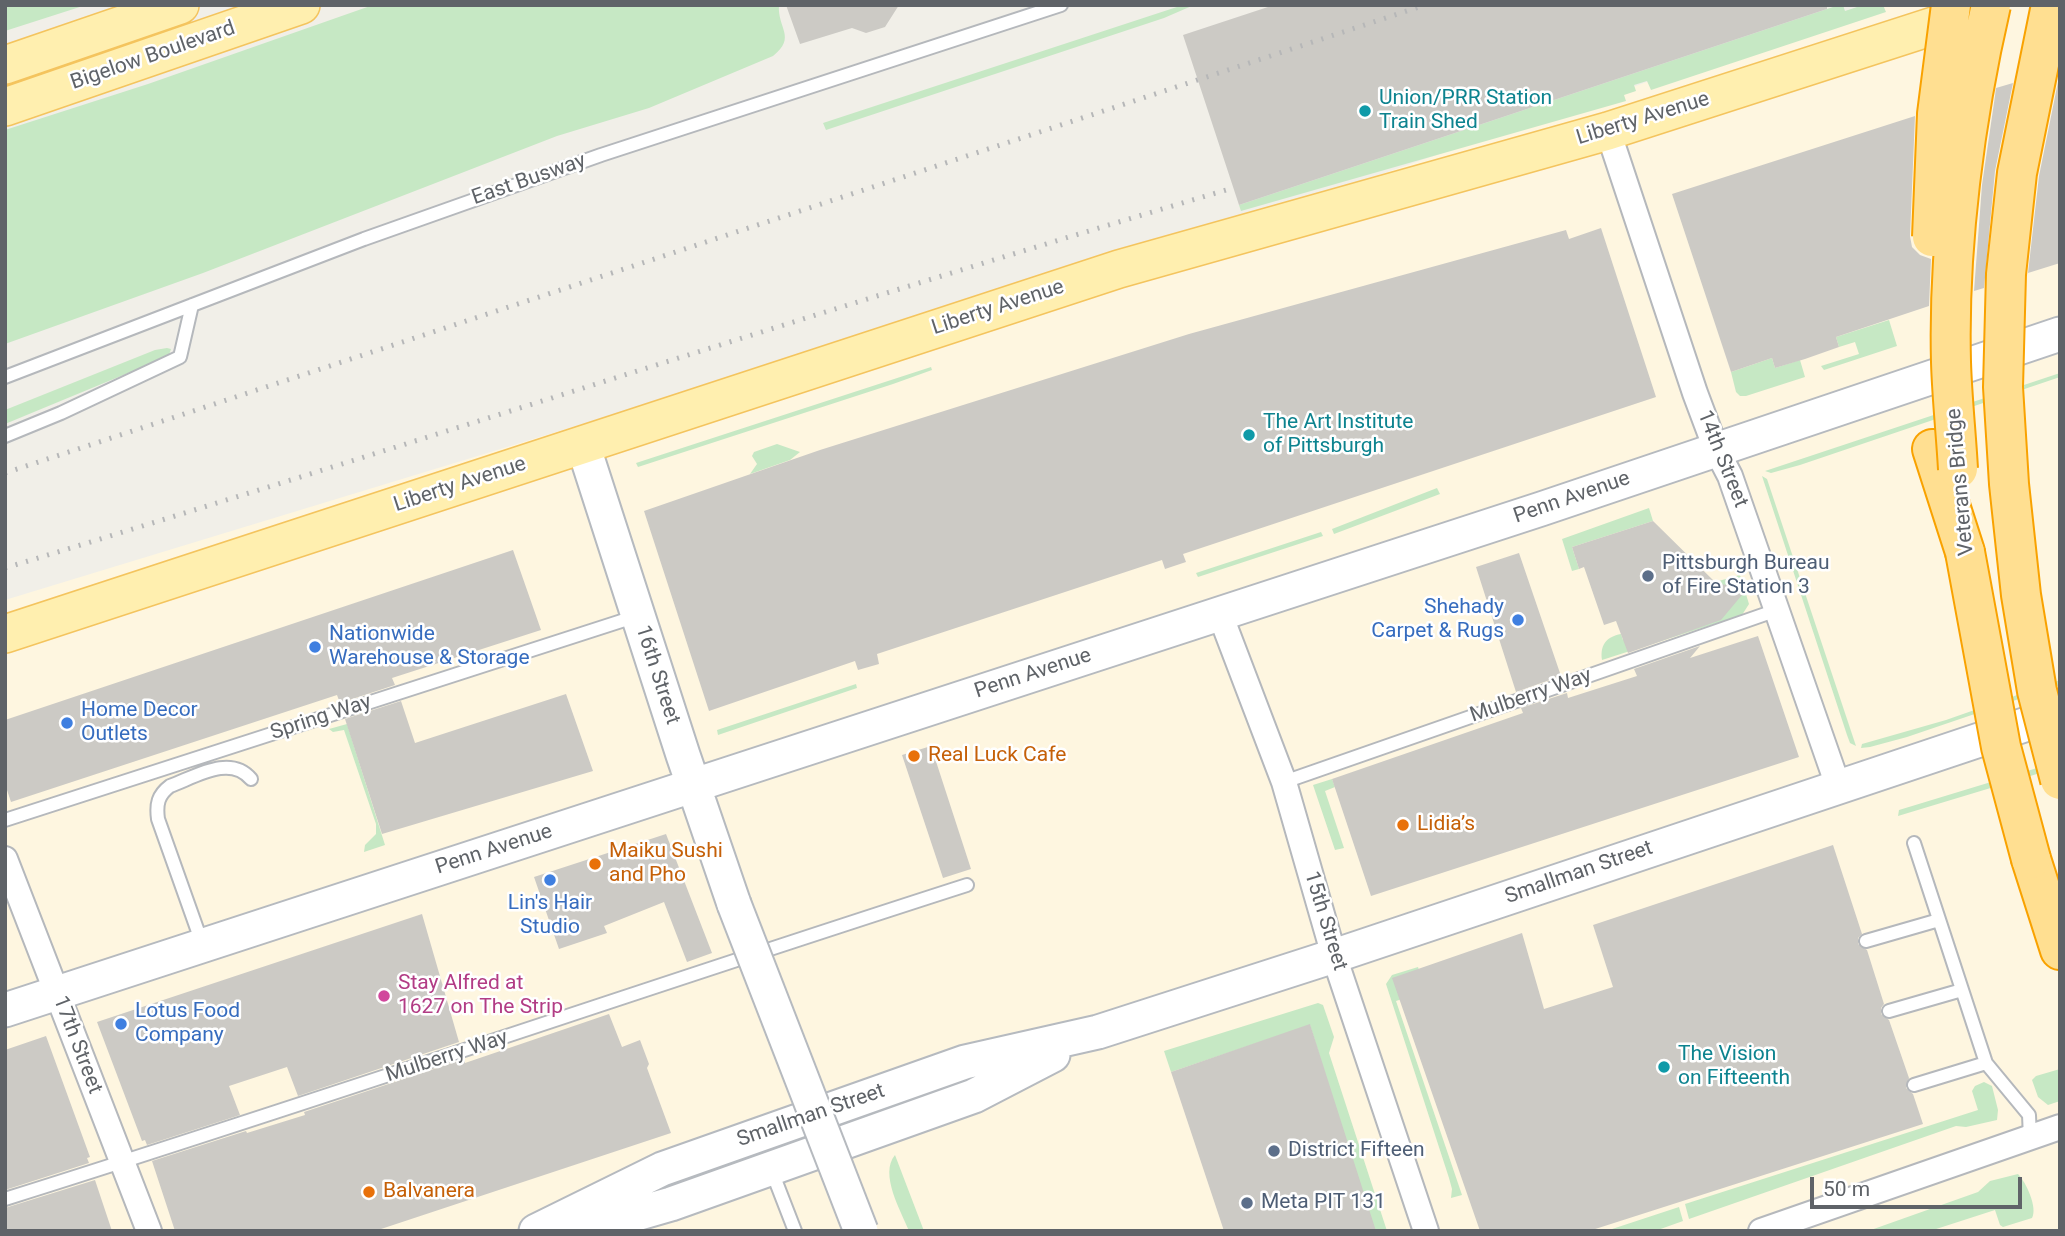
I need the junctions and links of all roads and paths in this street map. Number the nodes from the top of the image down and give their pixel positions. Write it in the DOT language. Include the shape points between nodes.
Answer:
graph roads {
  1 [pos="180,5"];
  2 [pos="301,5"];
  3 [pos="1060,5"];
  4 [pos="1951,5"];
  5 [pos="1991,5"];
  6 [pos="1999,5"];
  7 [pos="2051,5"];
  8 [pos="5,65"];
  9 [pos="5,107"];
  10 [pos="1608,131"];
  11 [pos="192,305"];
  12 [pos="2060,334"];
  13 [pos="5,377"];
  14 [pos="5,436"];
  15 [pos="583,445"];
  16 [pos="1716,450"];
  17 [pos="1965,552"];
  18 [pos="1777,610"];
  19 [pos="1220,614"];
  20 [pos="637,615"];
  21 [pos="5,634"];
  22 [pos="2060,713"];
  23 [pos="251,779"];
  24 [pos="2060,780"];
  25 [pos="1284,782"];
  26 [pos="693,786"];
  27 [pos="1838,786"];
  28 [pos="5,820"];
  29 [pos="1914,843"];
  30 [pos="5,859"];
  31 [pos="967,885"];
  32 [pos="1939,920"];
  33 [pos="1866,942"];
  34 [pos="203,946"];
  35 [pos="2060,950"];
  36 [pos="743,956"];
  37 [pos="1335,956"];
  38 [pos="1962,990"];
  39 [pos="58,993"];
  40 [pos="5,1010"];
  41 [pos="1889,1011"];
  42 [pos="1098,1032"];
  43 [pos="1986,1063"];
  44 [pos="1914,1084"];
  45 [pos="808,1117"];
  46 [pos="2060,1127"];
  47 [pos="2030,1138"];
  48 [pos="759,1154"];
  49 [pos="122,1162"];
  50 [pos="5,1199"];
  51 [pos="149,1231"];
  52 [pos="536,1231"];
  53 [pos="577,1231"];
  54 [pos="795,1231"];
  55 [pos="861,1231"];
  56 [pos="1426,1231"];
  57 [pos="1761,1231"];
  1 -- 8 [label="main road, Bigelow Boulevard"];
  2 -- 9 [label="main road, Bigelow Boulevard"];
  3 -- 11 [label="lane, East Busway" via="601,155"];
  4 -- 17 [label="highway, bridge" via="1937,114 1930,399 1932,449"];
  5 -- 17 [label="highway, Veterans Bridge, bridge" via="1968,128 1954,248 1951,360"];
  6 -- 10 [label="main road, Liberty Avenue"];
  7 -- 24 [label="highway, bridge" via="2017,173 2006,274 2003,387 2021,595 2037,691"];
  10 -- 15 [label="main road, Liberty Avenue" via="1119,269"];
  10 -- 16 [label="street, 14th Street"];
  11 -- 13 [label="lane, East Busway"];
  11 -- 14 [label="lane" via="180,357"];
  12 -- 16 [label="street, Penn Avenue"];
  15 -- 20 [label="street, 16th Street"];
  15 -- 21 [label="main road, Liberty Avenue"];
  16 -- 18 [label="street, 14th Street" via="1730,475"];
  16 -- 19 [label="street, Penn Avenue"];
  17 -- 35 [label="highway, Veterans Bridge, bridge" via="2001,747"];
  18 -- 25 [label="lane, Mulberry Way"];
  18 -- 27 [label="street, 14th Street"];
  19 -- 25 [label="street, 15th Street"];
  19 -- 26 [label="street, Penn Avenue"];
  20 -- 26 [label="street, 16th Street"];
  20 -- 28 [label="lane, Spring Way"];
  22 -- 27 [label="street, Smallman Street"];
  23 -- 34 [label="lane" via="240,769 221,767 170,786 156,807"];
  25 -- 37 [label="street, 15th Street"];
  26 -- 34 [label="street, Penn Avenue"];
  26 -- 55 [label="street, 16th Street, bridge"];
  27 -- 37 [label="street, Smallman Street"];
  29 -- 32 [label="lane"];
  30 -- 39 [label="street, 17th Street"];
  31 -- 36 [label="lane, Mulberry Way"];
  32 -- 33 [label="lane"];
  32 -- 38 [label="lane"];
  34 -- 39 [label="street, Penn Avenue"];
  36 -- 45 [label="lane"];
  36 -- 49 [label="lane, Mulberry Way"];
  37 -- 42 [label="street, Smallman Street"];
  37 -- 56 [label="street, 15th Street"];
  38 -- 41 [label="lane"];
  38 -- 43 [label="lane"];
  39 -- 40 [label="street, Penn Avenue"];
  39 -- 49 [label="street, 17th Street"];
  42 -- 45 [label="street, Smallman Street" via="965,1062"];
  42 -- 48 [label="street, Smallman Street" via="974,1096"];
  43 -- 44 [label="lane"];
  43 -- 47 [label="lane" via="2029,1115"];
  45 -- 48 [label="street, Smallman Street"];
  46 -- 47 [label="street"];
  47 -- 57 [label="street"];
  48 -- 52 [label="street, Smallman Street" via="663,1169"];
  48 -- 53 [label="street, Smallman Street" via="671,1204"];
  48 -- 54 [label="lane"];
  49 -- 50 [label="lane, Mulberry Way"];
  49 -- 51 [label="street, 17th Street"];
}
